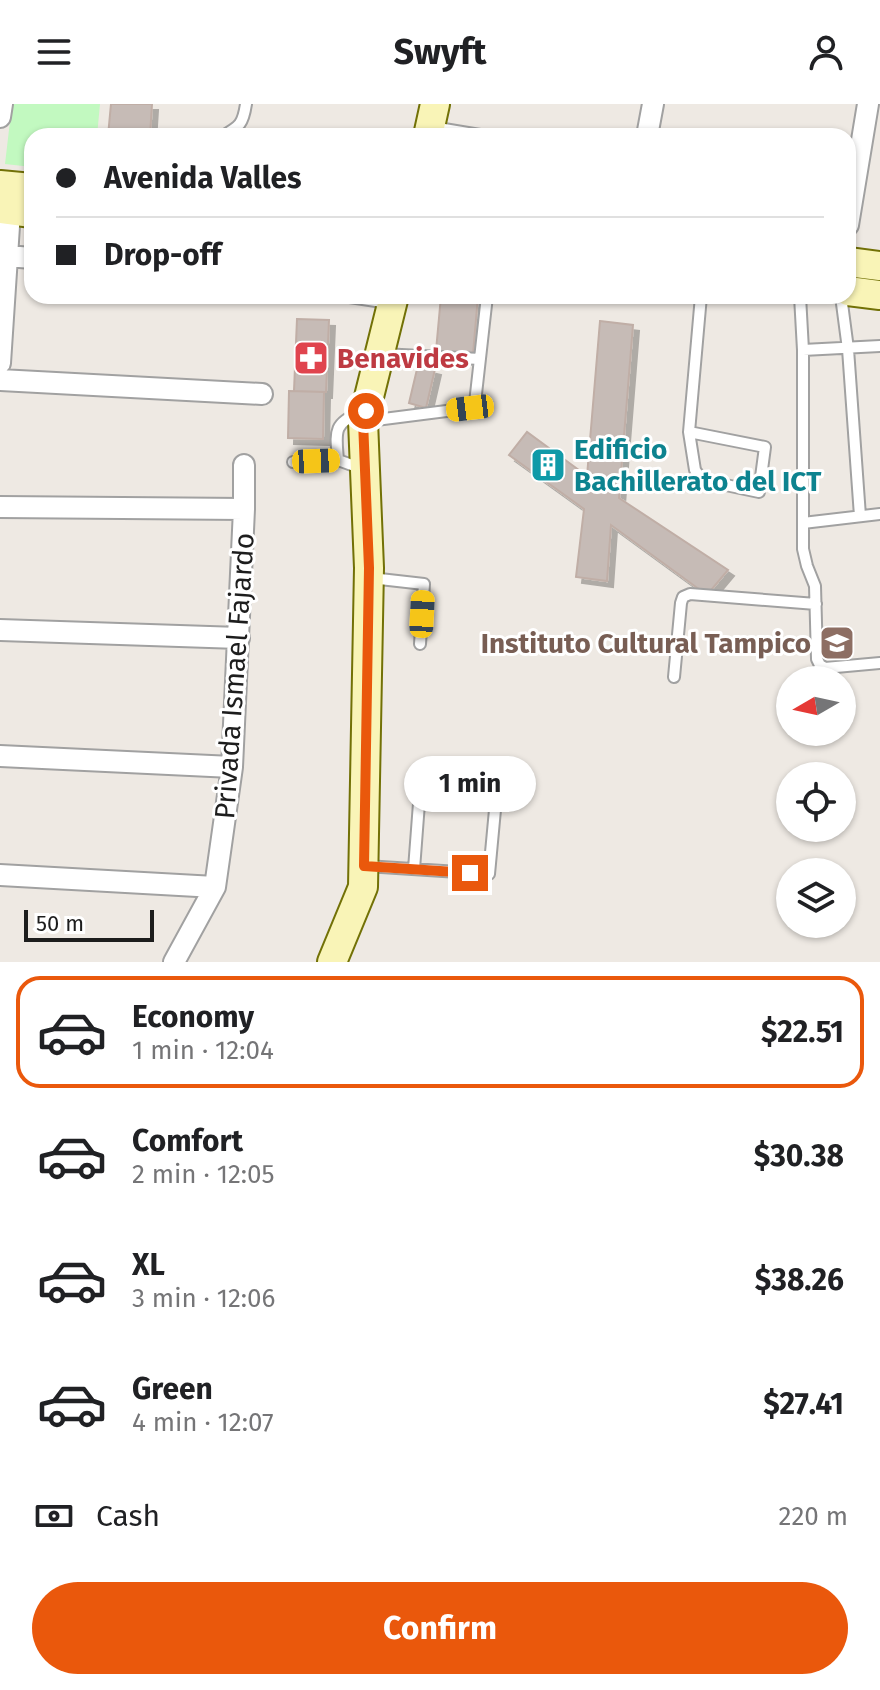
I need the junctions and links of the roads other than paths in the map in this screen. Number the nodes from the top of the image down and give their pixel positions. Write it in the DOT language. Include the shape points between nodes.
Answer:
graph roads {
  1 [pos="2,104"];
  2 [pos="246,104"];
  3 [pos="653,104"];
  4 [pos="868,104"];
  5 [pos="0,117"];
  6 [pos="235,128"];
  7 [pos="648,128"];
  8 [pos="856,160"];
  9 [pos="8,203"];
  10 [pos="4,256"];
  11 [pos="24,257"];
  12 [pos="856,263"];
  13 [pos="880,266"];
  14 [pos="856,292"];
  15 [pos="880,295"];
  16 [pos="392,304"];
  17 [pos="486,304"];
  18 [pos="700,304"];
  19 [pos="800,304"];
  20 [pos="842,304"];
  21 [pos="880,346"];
  22 [pos="848,349"];
  23 [pos="803,350"];
  24 [pos="380,354"];
  25 [pos="480,359"];
  26 [pos="0,363"];
  27 [pos="0,380"];
  28 [pos="262,394"];
  29 [pos="364,416"];
  30 [pos="689,432"];
  31 [pos="338,460"];
  32 [pos="293,462"];
  33 [pos="244,465"];
  34 [pos="365,470"];
  35 [pos="0,507"];
  36 [pos="244,509"];
  37 [pos="880,514"];
  38 [pos="860,516"];
  39 [pos="803,523"];
  40 [pos="369,577"];
  41 [pos="816,604"];
  42 [pos="0,630"];
  43 [pos="239,638"];
  44 [pos="420,644"];
  45 [pos="880,663"];
  46 [pos="674,677"];
  47 [pos="0,756"];
  48 [pos="232,767"];
  49 [pos="364,866"];
  50 [pos="414,869"];
  51 [pos="0,875"];
  52 [pos="215,887"];
  53 [pos="174,962"];
  54 [pos="332,962"];
  1 -- 5 [label="street"];
  2 -- 6 [label="lane"];
  3 -- 7 [label="street"];
  4 -- 8 [label="street"];
  9 -- 10 [label="street"];
  10 -- 11 [label="street"];
  10 -- 26 [label="street"];
  12 -- 13 [label="main road"];
  14 -- 15 [label="main road"];
  16 -- 24 [label="main road"];
  17 -- 25 [label="lane"];
  18 -- 30 [label="lane"];
  19 -- 23 [label="lane"];
  20 -- 22 [label="lane"];
  21 -- 22 [label="lane"];
  22 -- 23 [label="lane"];
  22 -- 38 [label="lane"];
  23 -- 39 [label="lane"];
  24 -- 25 [label="lane"];
  24 -- 29 [label="main road"];
  25 -- 29 [label="lane" via="470,408"];
  27 -- 28 [label="street"];
  29 -- 31 [label="lane" via="346,418 338,428"];
  29 -- 34 [label="main road"];
  30 -- 30 [label="lane" via="695,470 702,480 759,492 765,447"];
  31 -- 32 [label="lane"];
  31 -- 34 [label="lane"];
  33 -- 36 [label="street, Privada Ismael Fajardo"];
  34 -- 40 [label="main road"];
  35 -- 36 [label="street"];
  36 -- 43 [label="street, Privada Ismael Fajardo"];
  37 -- 38 [label="lane"];
  38 -- 39 [label="lane"];
  39 -- 41 [label="lane" via="803,549"];
  40 -- 44 [label="lane" via="424,584"];
  40 -- 49 [label="main road"];
  41 -- 45 [label="lane" via="820,665"];
  41 -- 46 [label="lane" via="683,597"];
  42 -- 43 [label="street"];
  43 -- 48 [label="street, Privada Ismael Fajardo"];
  47 -- 48 [label="street"];
  48 -- 52 [label="street, Privada Ismael Fajardo"];
  49 -- 50 [label="lane"];
  49 -- 54 [label="main road" via="363,887"];
  50 -- 50 [label="lane" via="489,874 496,799 420,790"];
  51 -- 52 [label="street"];
  52 -- 53 [label="street"];
}
